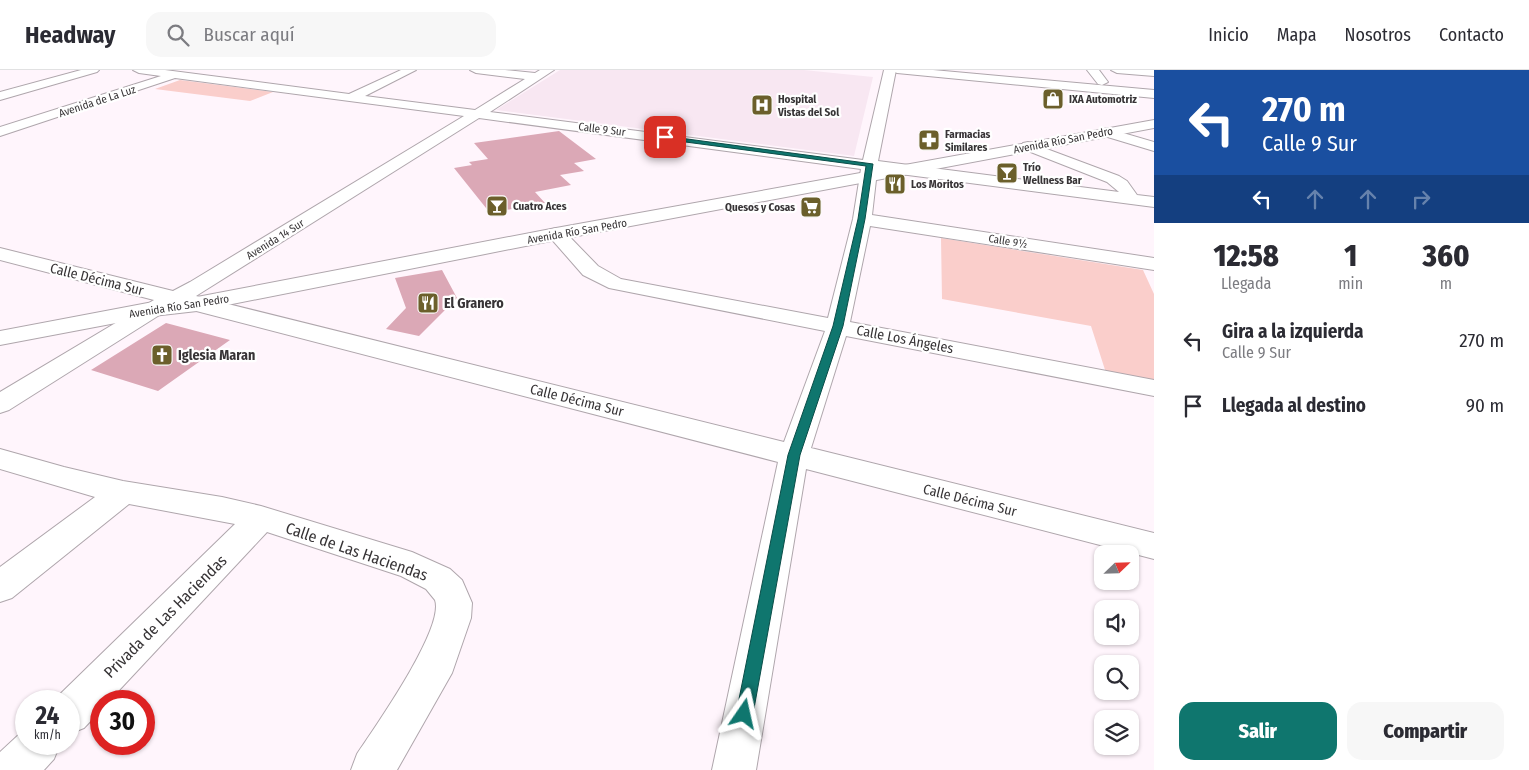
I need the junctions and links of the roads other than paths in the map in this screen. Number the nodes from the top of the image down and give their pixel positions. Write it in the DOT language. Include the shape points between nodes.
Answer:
graph roads {
  1 [pos="93,70"];
  2 [pos="139,70"];
  3 [pos="193,70"];
  4 [pos="410,70"];
  5 [pos="476,70"];
  6 [pos="890,70"];
  7 [pos="897,70"];
  8 [pos="960,70"];
  9 [pos="1093,70"];
  10 [pos="1117,70"];
  11 [pos="542,73"];
  12 [pos="1152,73"];
  13 [pos="177,75"];
  14 [pos="0,84"];
  15 [pos="1108,86"];
  16 [pos="1154,87"];
  17 [pos="30,88"];
  18 [pos="1154,94"];
  19 [pos="0,96"];
  20 [pos="352,96"];
  21 [pos="1154,102"];
  22 [pos="1154,112"];
  23 [pos="476,113"];
  24 [pos="1154,124"];
  25 [pos="0,132"];
  26 [pos="1106,132"];
  27 [pos="1028,146"];
  28 [pos="1154,147"];
  29 [pos="910,170"];
  30 [pos="869,171"];
  31 [pos="1131,198"];
  32 [pos="1154,202"];
  33 [pos="862,219"];
  34 [pos="556,234"];
  35 [pos="0,254"];
  36 [pos="1154,264"];
  37 [pos="176,299"];
  38 [pos="0,323"];
  39 [pos="838,326"];
  40 [pos="0,338"];
  41 [pos="1154,388"];
  42 [pos="0,404"];
  43 [pos="794,455"];
  44 [pos="0,459"];
  45 [pos="123,492"];
  46 [pos="261,518"];
  47 [pos="1154,546"];
  48 [pos="0,587"];
  49 [pos="80,703"];
  50 [pos="28,755"];
  51 [pos="14,770"];
  52 [pos="373,770"];
  53 [pos="734,770"];
  1 -- 17 [label="street"];
  2 -- 13 [label="street, Calle 9 Sur"];
  3 -- 13 [label="street, Avenida de La Luz"];
  4 -- 20 [label="street"];
  5 -- 11 [label="street"];
  6 -- 30 [label="street"];
  7 -- 15 [label="street"];
  8 -- 15 [label="street"];
  9 -- 15 [label="street"];
  10 -- 12 [label="street"];
  11 -- 23 [label="street, Avenida 14 Sur"];
  13 -- 20 [label="street, Calle 9 Sur"];
  13 -- 25 [label="street, Avenida de La Luz"];
  14 -- 17 [label="street"];
  15 -- 16 [label="street"];
  15 -- 18 [label="street"];
  15 -- 21 [label="street"];
  17 -- 19 [label="street"];
  20 -- 23 [label="street, Calle 9 Sur"];
  22 -- 30 [label="street, Avenida Río San Pedro"];
  23 -- 30 [label="street, Calle 9 Sur"];
  23 -- 37 [label="street, Avenida 14 Sur"];
  24 -- 26 [label="street, Avenida Río San Pedro"];
  26 -- 27 [label="street, Avenida Río San Pedro"];
  26 -- 28 [label="street"];
  27 -- 29 [label="street, Avenida Río San Pedro"];
  27 -- 31 [label="street" via="1113,179"];
  29 -- 30 [label="street, Avenida Río San Pedro"];
  29 -- 31 [label="street"];
  30 -- 33 [label="street"];
  30 -- 34 [label="street, Avenida Río San Pedro"];
  30 -- 37 [label="street, Avenida Río San Pedro"];
  31 -- 32 [label="street"];
  33 -- 36 [label="street, Calle 9½"];
  33 -- 39 [label="street"];
  34 -- 37 [label="street, Avenida Río San Pedro"];
  34 -- 39 [label="street, Calle Los Ángeles" via="590,271 606,281"];
  35 -- 37 [label="street, Calle Décima Sur"];
  37 -- 38 [label="street, Avenida Río San Pedro"];
  37 -- 40 [label="street, Avenida Río San Pedro"];
  37 -- 42 [label="street, Avenida 14 Sur"];
  37 -- 43 [label="street, Calle Décima Sur"];
  39 -- 41 [label="street, Calle Los Ángeles"];
  39 -- 43 [label="street"];
  43 -- 47 [label="street, Calle Décima Sur"];
  43 -- 53 [label="street"];
  44 -- 45 [label="street, Calle de Las Haciendas"];
  45 -- 46 [label="street, Calle de Las Haciendas"];
  45 -- 48 [label="street"];
  46 -- 49 [label="street, Privada de Las Haciendas"];
  46 -- 52 [label="street, Calle de Las Haciendas" via="412,566 438,579 449,591 454,603 453,618 438,660"];
  50 -- 51 [label="street"];
}
